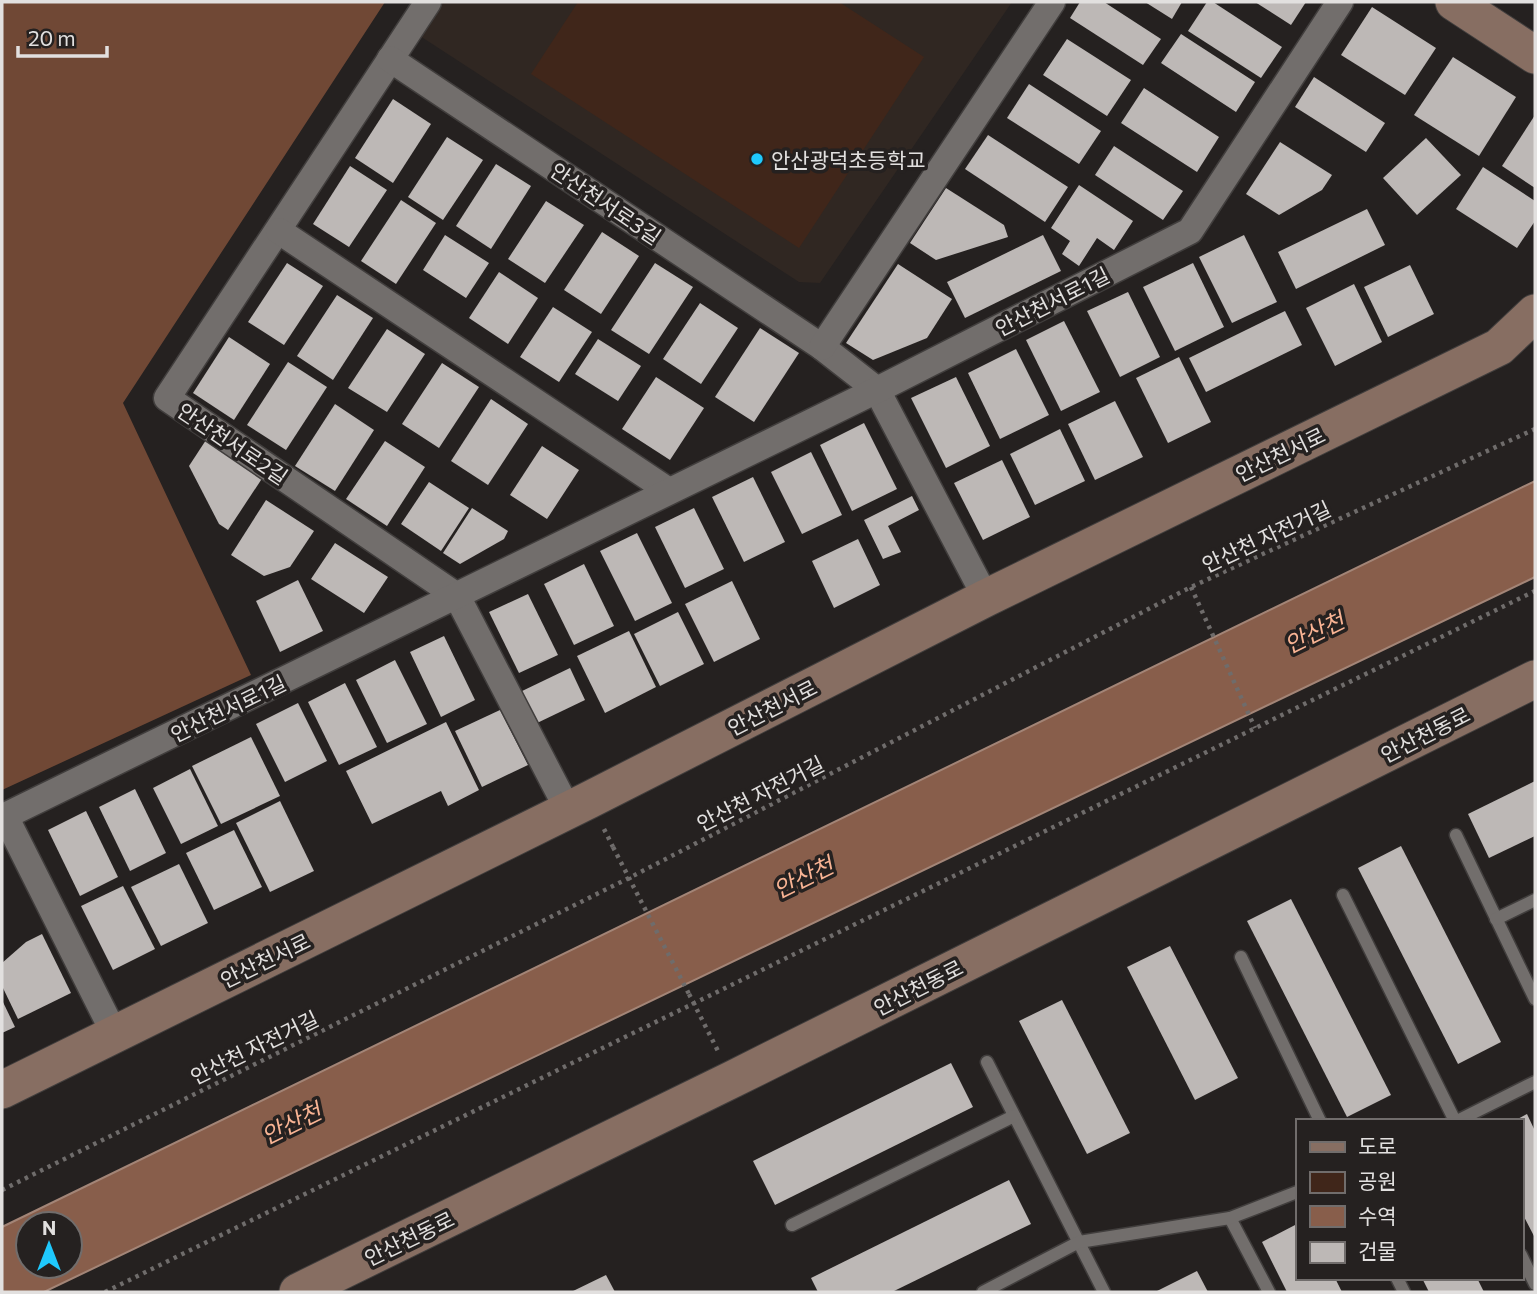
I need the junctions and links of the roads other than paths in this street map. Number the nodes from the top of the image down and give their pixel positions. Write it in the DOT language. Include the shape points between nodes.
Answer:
graph roads {
  1 [pos="428,2"];
  2 [pos="1052,2"];
  3 [pos="1340,2"];
  4 [pos="1454,2"];
  5 [pos="1535,55"];
  6 [pos="390,60"];
  7 [pos="279,232"];
  8 [pos="1535,313"];
  9 [pos="822,347"];
  10 [pos="877,390"];
  11 [pos="669,491"];
  12 [pos="457,596"];
  13 [pos="986,598"];
  14 [pos="1535,679"];
  15 [pos="568,810"];
  16 [pos="1456,835"];
  17 [pos="1343,895"];
  18 [pos="1535,900"];
  19 [pos="1496,919"];
  20 [pos="1241,957"];
  21 [pos="1535,999"];
  22 [pos="115,1035"];
  23 [pos="987,1062"];
  24 [pos="1535,1082"];
  25 [pos="2,1090"];
  26 [pos="1014,1116"];
  27 [pos="1319,1119"];
  28 [pos="1455,1119"];
  29 [pos="1460,1119"];
  30 [pos="1296,1192"];
  31 [pos="1230,1218"];
  32 [pos="792,1226"];
  33 [pos="1079,1242"];
  34 [pos="1523,1259"];
  35 [pos="1535,1284"];
  36 [pos="298,1292"];
  37 [pos="983,1292"];
  38 [pos="1104,1292"];
  39 [pos="1269,1292"];
  1 -- 6 [label="street, 안산천서로2길"];
  2 -- 9 [label="street"];
  3 -- 10 [label="street, 안산천서로1길" via="1190,231"];
  4 -- 5 [label="street"];
  6 -- 7 [label="street, 안산천서로2길"];
  6 -- 9 [label="street, 안산천서로3길"];
  7 -- 11 [label="street"];
  7 -- 12 [label="street, 안산천서로2길" via="167,398"];
  8 -- 13 [label="street, 안산천서로" via="1499,347"];
  9 -- 10 [label="street, 안산천서로3길"];
  10 -- 11 [label="street, 안산천서로1길"];
  10 -- 13 [label="street, 안산천서로3길"];
  11 -- 12 [label="street, 안산천서로1길"];
  12 -- 15 [label="street, 안산천서로2길"];
  12 -- 22 [label="street, 안산천서로1길" via="5,816"];
  13 -- 15 [label="street, 안산천서로"];
  14 -- 36 [label="street, 안산천동로"];
  15 -- 22 [label="street, 안산천서로"];
  16 -- 19 [label="lane"];
  17 -- 28 [label="lane"];
  18 -- 19 [label="lane"];
  19 -- 21 [label="lane"];
  20 -- 27 [label="lane"];
  22 -- 25 [label="street, 안산천서로"];
  23 -- 26 [label="lane"];
  24 -- 29 [label="lane"];
  26 -- 32 [label="lane"];
  26 -- 33 [label="lane"];
  30 -- 31 [label="lane"];
  31 -- 33 [label="lane"];
  31 -- 39 [label="lane"];
  33 -- 37 [label="lane"];
  33 -- 38 [label="lane"];
  34 -- 35 [label="lane"];
}
